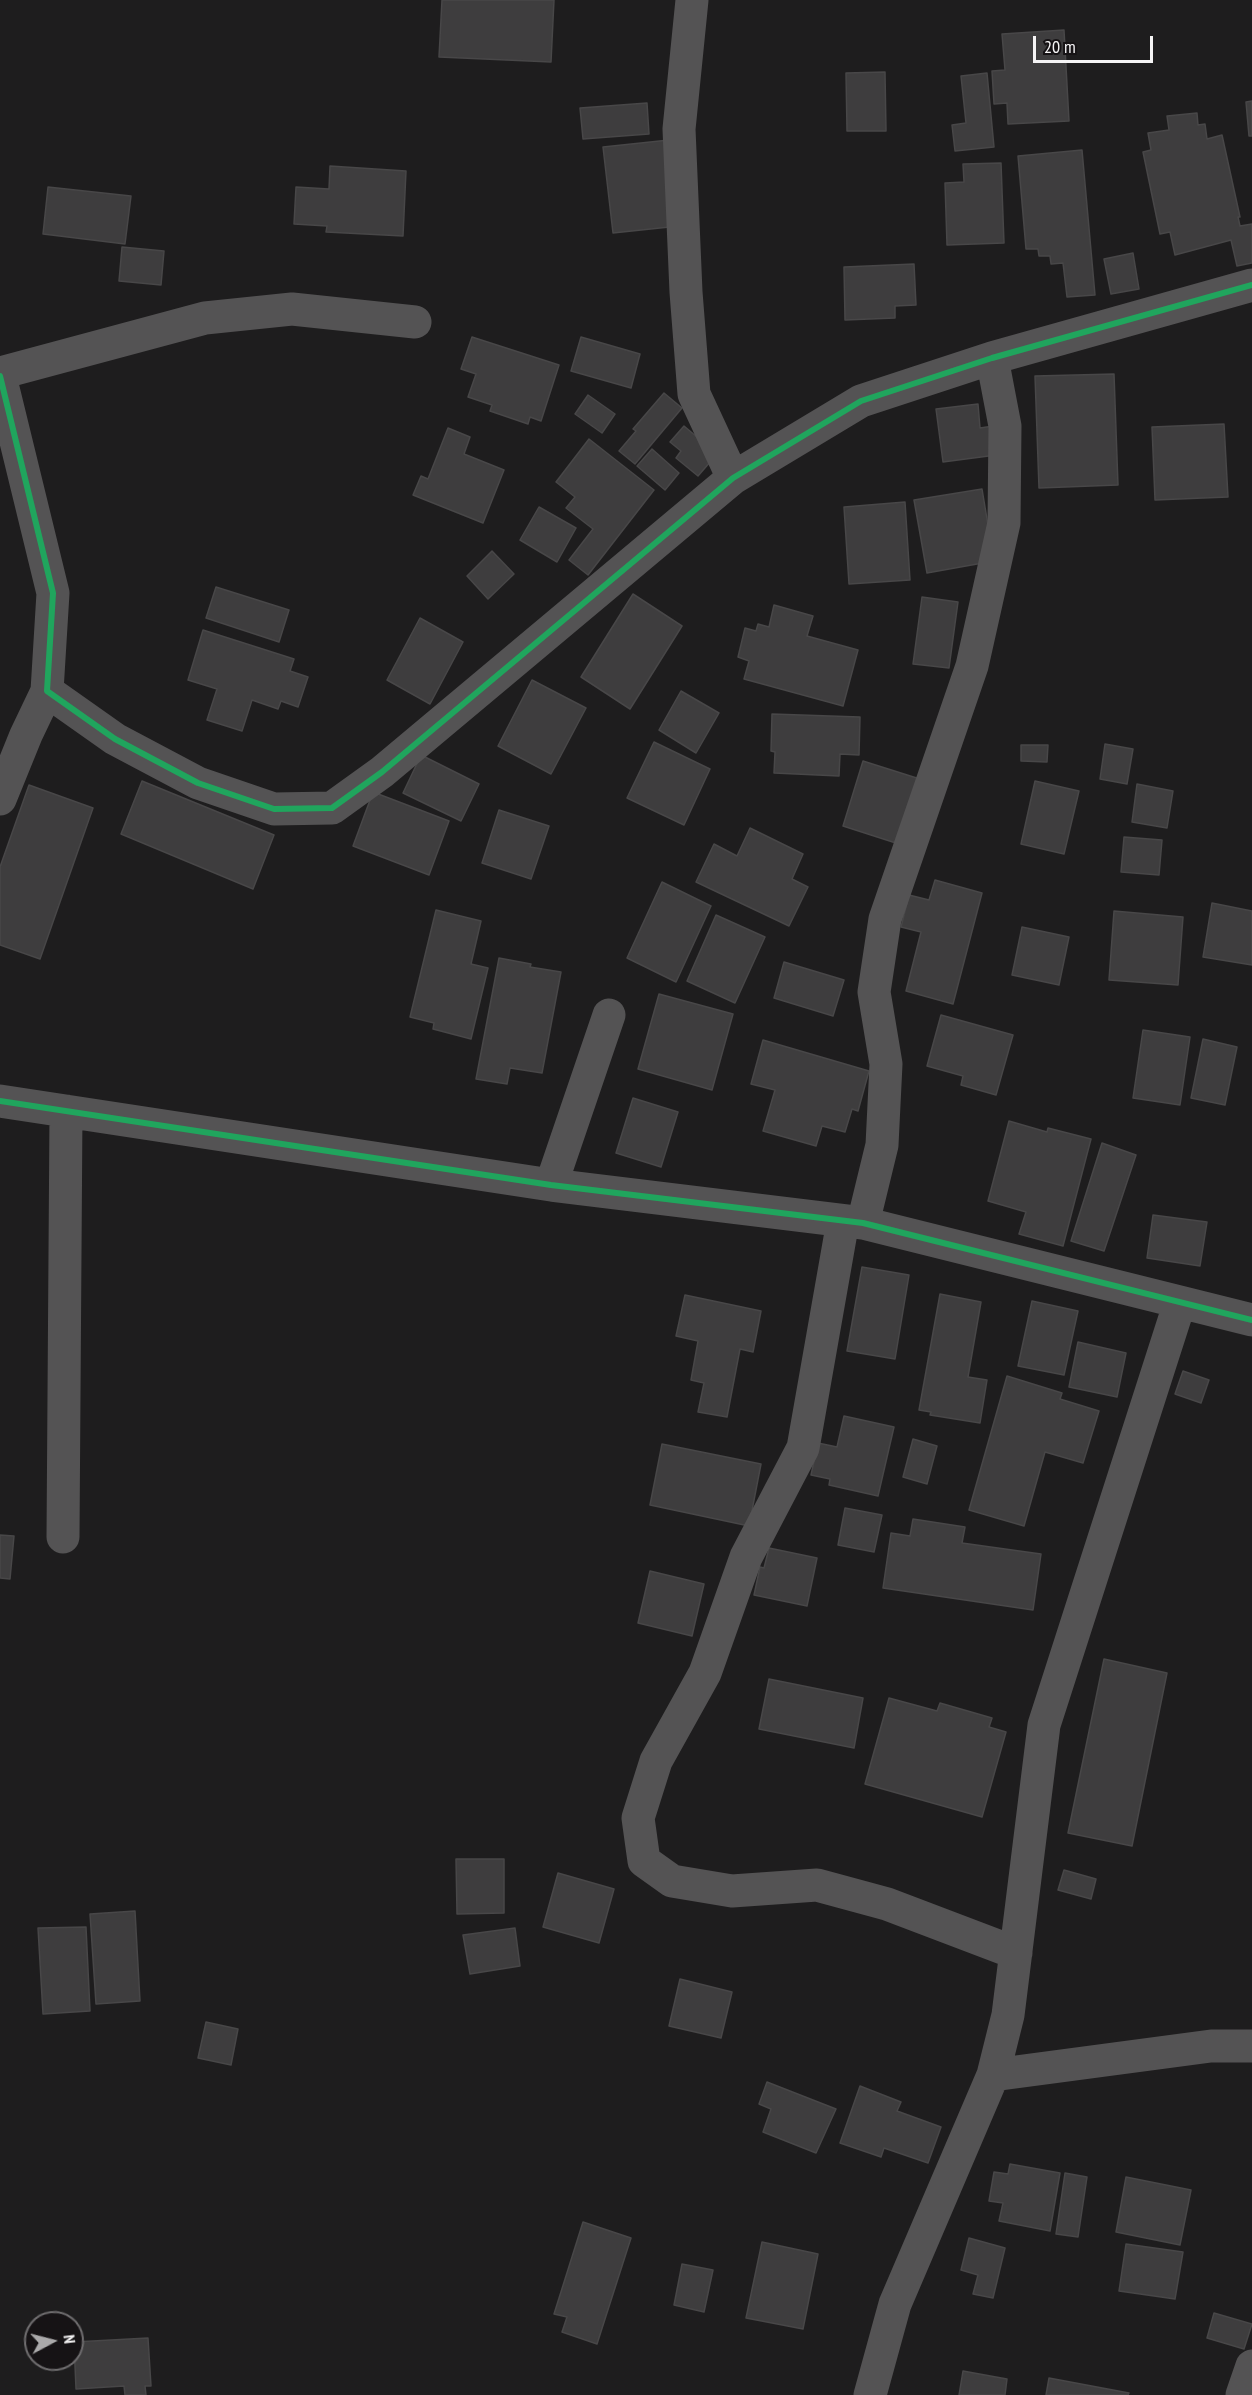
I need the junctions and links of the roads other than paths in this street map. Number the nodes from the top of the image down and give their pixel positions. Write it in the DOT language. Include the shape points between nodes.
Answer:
graph roads {
  1 [pos="693,0"];
  2 [pos="1252,285"];
  3 [pos="415,322"];
  4 [pos="992,358"];
  5 [pos="0,374"];
  6 [pos="733,478"];
  7 [pos="47,691"];
  8 [pos="0,799"];
  9 [pos="609,1014"];
  10 [pos="0,1101"];
  11 [pos="66,1111"];
  12 [pos="551,1185"];
  13 [pos="853,1222"];
  14 [pos="1179,1302"];
  15 [pos="1252,1320"];
  16 [pos="63,1537"];
  17 [pos="1016,1953"];
  18 [pos="1252,2046"];
  19 [pos="993,2074"];
  20 [pos="1252,2366"];
  21 [pos="870,2395"];
  22 [pos="1242,2395"];
  1 -- 6 [label="street" via="679,129 694,394"];
  2 -- 4 [label="street"];
  3 -- 5 [label="street" via="292,309 205,318"];
  4 -- 6 [label="street" via="861,401"];
  4 -- 13 [label="street" via="1005,426 1004,523 972,666 885,919 874,992 886,1064 882,1145"];
  5 -- 7 [label="street" via="53,593"];
  6 -- 7 [label="street" via="382,772 332,808 274,809 198,783 115,739"];
  7 -- 8 [label="street"];
  9 -- 12 [label="street"];
  10 -- 11 [label="street"];
  11 -- 12 [label="street"];
  11 -- 16 [label="street"];
  12 -- 13 [label="street"];
  13 -- 14 [label="street"];
  13 -- 17 [label="street" via="802,1448 746,1557 705,1673 656,1761 639,1818 644,1861 672,1881 732,1892 817,1885 887,1904"];
  14 -- 15 [label="street"];
  14 -- 17 [label="street" via="1044,1725"];
  17 -- 19 [label="street" via="1008,2015"];
  18 -- 19 [label="street" via="1211,2046"];
  19 -- 21 [label="street" via="895,2304"];
  20 -- 22 [label="street"];
}
